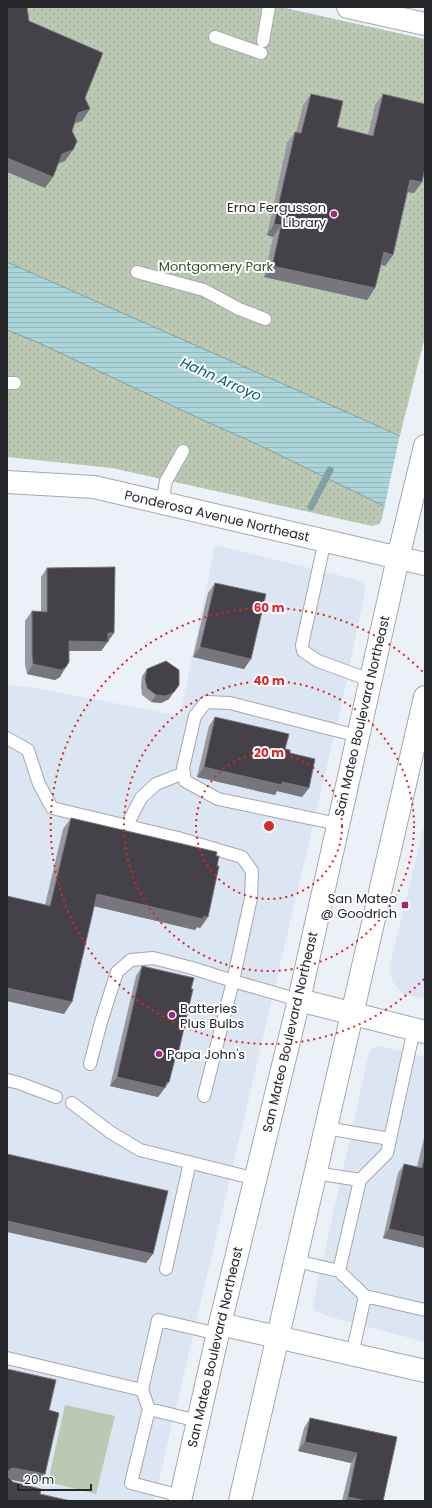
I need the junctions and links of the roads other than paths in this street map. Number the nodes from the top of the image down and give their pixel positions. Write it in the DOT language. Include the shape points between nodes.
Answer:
graph roads {
  1 [pos="269,7"];
  2 [pos="348,7"];
  3 [pos="425,24"];
  4 [pos="215,37"];
  5 [pos="137,272"];
  6 [pos="265,319"];
  7 [pos="425,446"];
  8 [pos="183,451"];
  9 [pos="7,482"];
  10 [pos="162,503"];
  11 [pos="325,540"];
  12 [pos="400,549"];
  13 [pos="425,564"];
  14 [pos="370,680"];
  15 [pos="425,697"];
  16 [pos="358,736"];
  17 [pos="7,738"];
  18 [pos="184,773"];
  19 [pos="338,824"];
  20 [pos="127,825"];
  21 [pos="233,981"];
  22 [pos="299,1000"];
  23 [pos="352,1013"];
  24 [pos="419,1030"];
  25 [pos="90,1064"];
  26 [pos="7,1080"];
  27 [pos="204,1096"];
  28 [pos="56,1097"];
  29 [pos="72,1103"];
  30 [pos="326,1128"];
  31 [pos="390,1139"];
  32 [pos="190,1162"];
  33 [pos="315,1173"];
  34 [pos="256,1179"];
  35 [pos="360,1180"];
  36 [pos="296,1261"];
  37 [pos="166,1269"];
  38 [pos="339,1271"];
  39 [pos="365,1296"];
  40 [pos="425,1310"];
  41 [pos="219,1329"];
  42 [pos="278,1338"];
  43 [pos="352,1355"];
  44 [pos="7,1358"];
  45 [pos="60,1370"];
  46 [pos="425,1371"];
  47 [pos="48,1378"];
  48 [pos="142,1390"];
  49 [pos="149,1409"];
  50 [pos="198,1421"];
  51 [pos="180,1499"];
  52 [pos="240,1501"];
  1 -- 4 [label="lane" via="262,47"];
  2 -- 3 [label="main road"];
  5 -- 6 [label="lane" via="204,290"];
  7 -- 12 [label="main road, San Mateo Boulevard Northeast"];
  8 -- 10 [label="lane" via="166,481"];
  9 -- 10 [label="main road, Ponderosa Avenue Northeast" via="94,487"];
  10 -- 11 [label="main road, Ponderosa Avenue Northeast"];
  11 -- 12 [label="main road, Ponderosa Avenue Northeast"];
  11 -- 14 [label="lane" via="302,645 303,651 318,661"];
  12 -- 13 [label="main road, Ponderosa Avenue Northeast"];
  12 -- 14 [label="main road, San Mateo Boulevard Northeast"];
  14 -- 16 [label="main road, San Mateo Boulevard Northeast"];
  15 -- 23 [label="main road"];
  16 -- 18 [label="lane" via="230,703 206,702 195,716"];
  16 -- 19 [label="main road, San Mateo Boulevard Northeast"];
  17 -- 20 [label="lane" via="28,750 39,784 52,808"];
  18 -- 19 [label="lane" via="185,781 218,799"];
  18 -- 20 [label="lane" via="156,784 141,798"];
  19 -- 22 [label="main road, San Mateo Boulevard Northeast"];
  20 -- 21 [label="lane" via="242,857 252,871 251,898"];
  21 -- 22 [label="lane"];
  21 -- 25 [label="lane" via="153,958 131,960 117,972"];
  21 -- 27 [label="lane"];
  22 -- 23 [label="main road"];
  22 -- 34 [label="main road, San Mateo Boulevard Northeast"];
  23 -- 24 [label="main road"];
  23 -- 30 [label="main road"];
  24 -- 31 [label="lane"];
  26 -- 28 [label="lane"];
  29 -- 32 [label="lane" via="110,1132 140,1150"];
  30 -- 31 [label="lane"];
  30 -- 33 [label="main road"];
  31 -- 35 [label="lane" via="387,1153"];
  32 -- 34 [label="lane"];
  32 -- 37 [label="lane"];
  33 -- 35 [label="lane"];
  33 -- 36 [label="main road"];
  34 -- 41 [label="main road, San Mateo Boulevard Northeast"];
  35 -- 38 [label="lane"];
  36 -- 38 [label="lane"];
  36 -- 42 [label="main road"];
  38 -- 39 [label="lane"];
  39 -- 40 [label="lane"];
  39 -- 43 [label="lane"];
  41 -- 42 [label="main road"];
  41 -- 48 [label="lane" via="158,1320"];
  41 -- 50 [label="main road, San Mateo Boulevard Northeast"];
  42 -- 43 [label="main road"];
  42 -- 52 [label="main road"];
  43 -- 46 [label="main road"];
  44 -- 45 [label="lane"];
  45 -- 47 [label="lane"];
  45 -- 48 [label="lane"];
  48 -- 49 [label="lane"];
  49 -- 50 [label="lane"];
  49 -- 51 [label="lane" via="131,1483"];
  50 -- 51 [label="main road, San Mateo Boulevard Northeast"];
}
